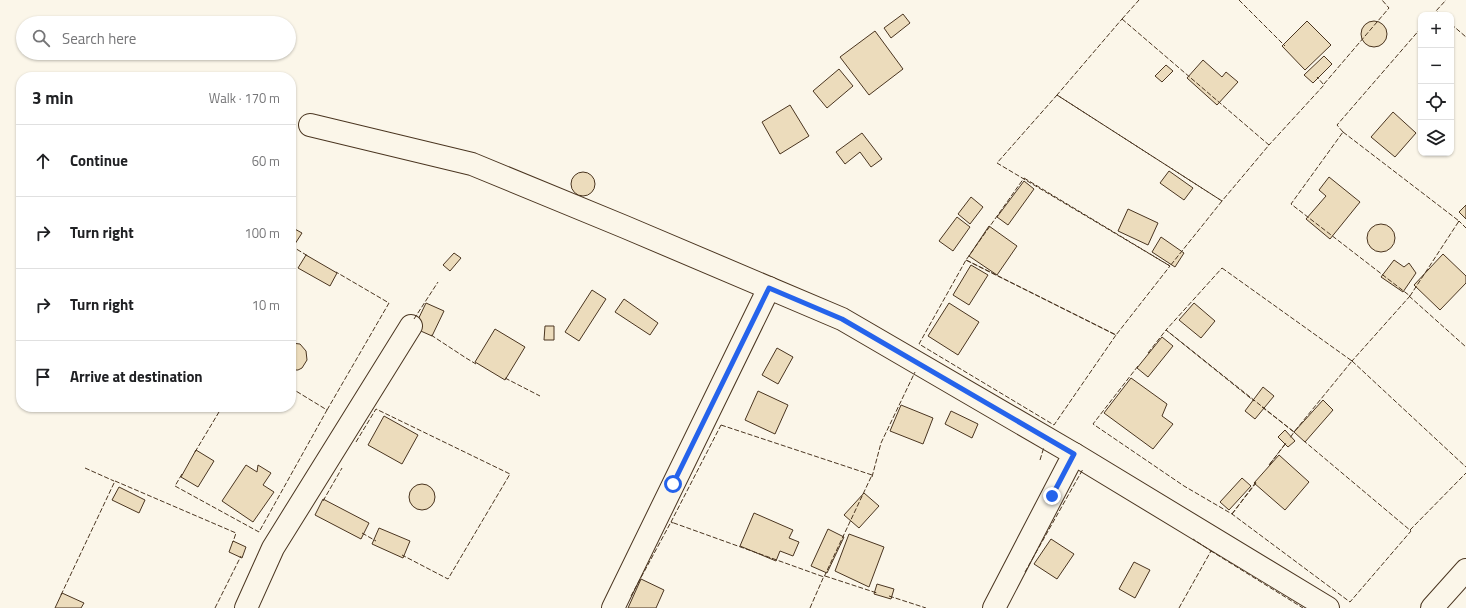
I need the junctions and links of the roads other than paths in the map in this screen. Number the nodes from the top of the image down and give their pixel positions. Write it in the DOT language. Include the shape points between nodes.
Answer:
graph roads {
  1 [pos="310,125"];
  2 [pos="769,288"];
  3 [pos="411,326"];
  4 [pos="1074,454"];
  5 [pos="1466,570"];
  6 [pos="246,608"];
  7 [pos="613,608"];
  8 [pos="994,608"];
  9 [pos="1328,608"];
  10 [pos="1432,608"];
  1 -- 2 [label="street" via="472,164"];
  2 -- 4 [label="street" via="842,319"];
  2 -- 7 [label="street"];
  3 -- 6 [label="street" via="273,548"];
  4 -- 8 [label="street"];
  4 -- 9 [label="street"];
  5 -- 10 [label="street"];
}
